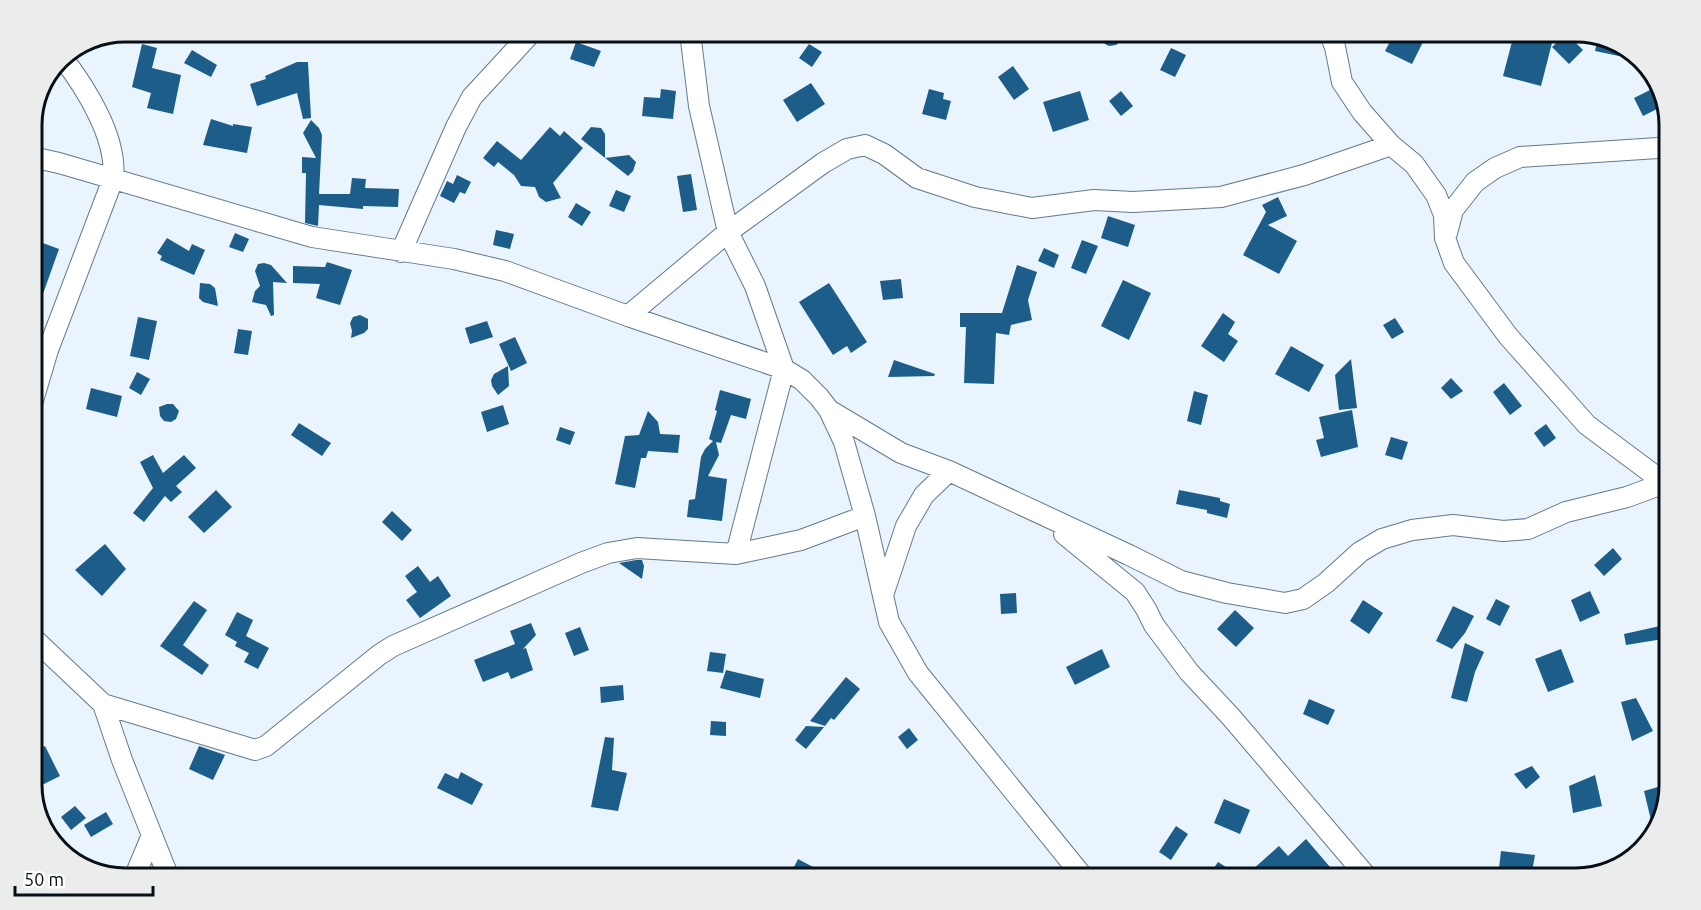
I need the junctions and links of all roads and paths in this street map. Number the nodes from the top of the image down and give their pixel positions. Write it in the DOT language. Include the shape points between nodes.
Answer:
graph roads {
  1 [pos="523,42"];
  2 [pos="691,42"];
  3 [pos="1338,42"];
  4 [pos="67,65"];
  5 [pos="1391,145"];
  6 [pos="1659,148"];
  7 [pos="42,159"];
  8 [pos="113,179"];
  9 [pos="728,232"];
  10 [pos="1445,238"];
  11 [pos="401,252"];
  12 [pos="628,316"];
  13 [pos="42,343"];
  14 [pos="784,369"];
  15 [pos="829,410"];
  16 [pos="950,471"];
  17 [pos="1659,479"];
  18 [pos="1659,487"];
  19 [pos="1041,515"];
  20 [pos="865,516"];
  21 [pos="736,554"];
  22 [pos="882,597"];
  23 [pos="42,646"];
  24 [pos="103,704"];
  25 [pos="152,835"];
  26 [pos="138,868"];
  27 [pos="165,868"];
  28 [pos="1075,868"];
  29 [pos="1359,868"];
  1 -- 11 [label="street" via="472,97"];
  2 -- 9 [label="street" via="699,106"];
  3 -- 5 [label="street" via="1342,82"];
  4 -- 8 [label="street" via="108,136 115,165"];
  5 -- 9 [label="street" via="1304,175 1221,197 1094,200 1032,207 975,197 917,178 865,145 848,149 823,163"];
  5 -- 10 [label="street" via="1414,164 1436,195 1444,215"];
  6 -- 10 [label="street" via="1520,157 1475,182 1453,210"];
  7 -- 8 [label="street"];
  8 -- 11 [label="street" via="312,237"];
  8 -- 13 [label="street"];
  9 -- 12 [label="street"];
  9 -- 14 [label="street" via="755,286"];
  10 -- 17 [label="street" via="1454,263 1547,381 1587,424"];
  11 -- 12 [label="street" via="505,271"];
  12 -- 14 [label="street"];
  14 -- 15 [label="street" via="802,381"];
  14 -- 21 [label="street"];
  15 -- 16 [label="street" via="901,453"];
  15 -- 20 [label="street" via="844,442"];
  16 -- 19 [label="street"];
  16 -- 22 [label="street" via="924,495 906,526"];
  18 -- 19 [label="street" via="1566,512 1528,529 1503,531 1453,525 1412,530 1382,539 1326,583 1303,598 1285,603 1180,581"];
  19 -- 29 [label="street" via="1135,592 1189,672"];
  20 -- 21 [label="street" via="801,540"];
  20 -- 22 [label="street"];
  21 -- 24 [label="street" via="637,548 581,563 393,646 266,746 255,750"];
  22 -- 28 [label="street" via="889,622 918,672"];
  23 -- 24 [label="street"];
  24 -- 25 [label="street"];
  25 -- 26 [label="street"];
  25 -- 27 [label="street"];
}
